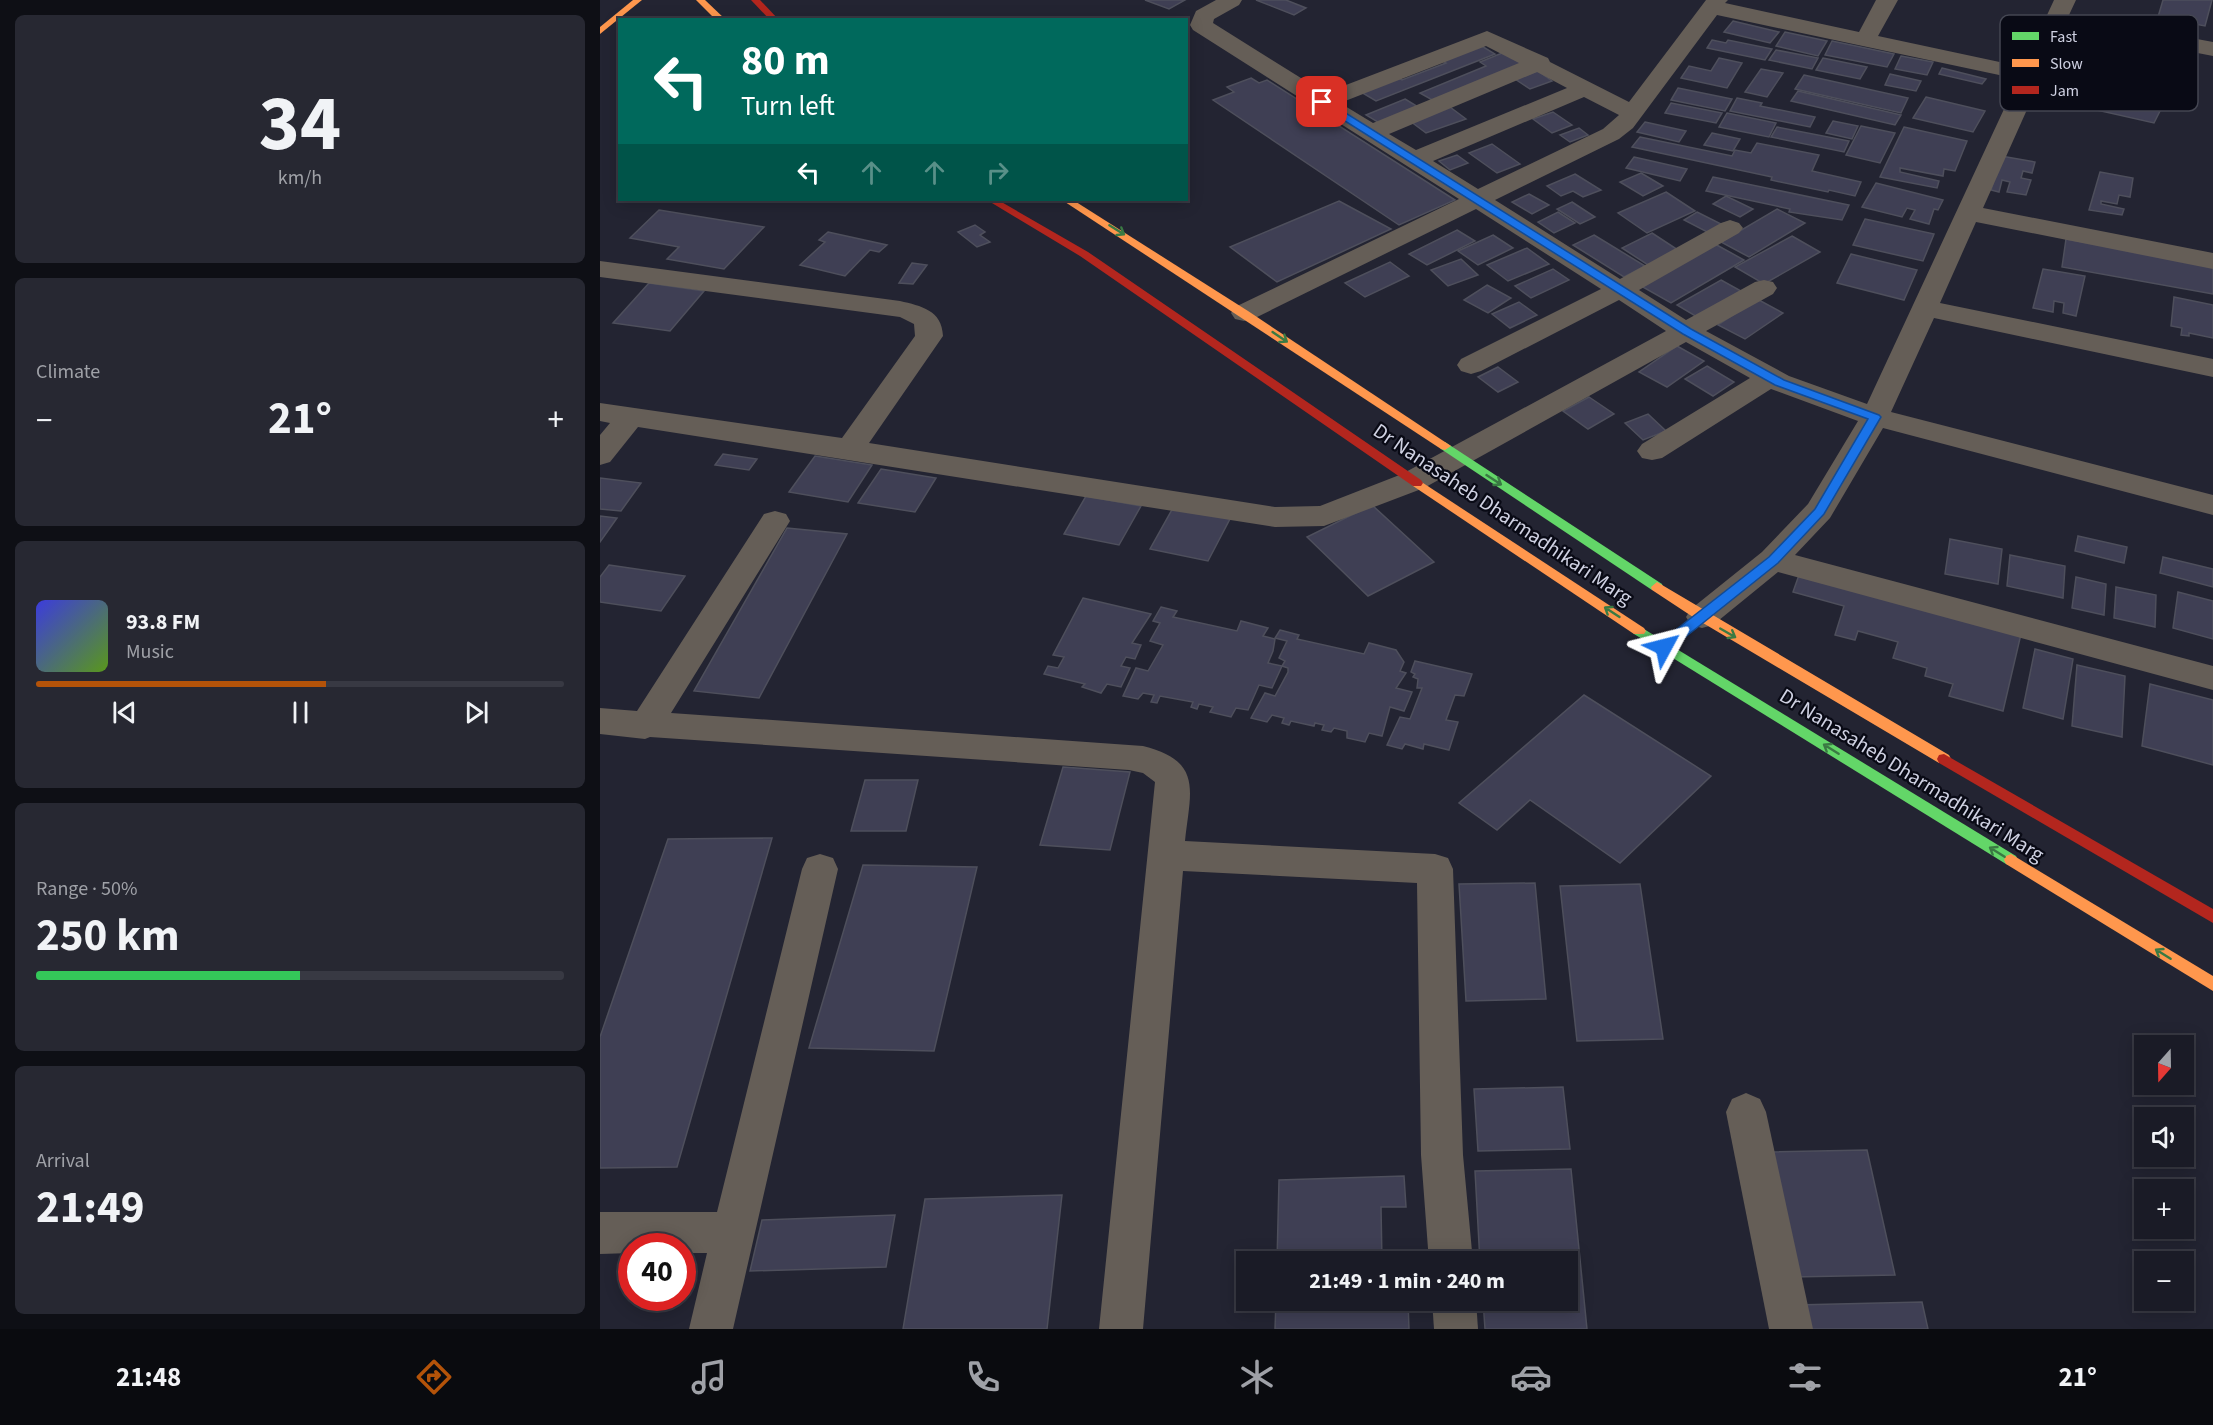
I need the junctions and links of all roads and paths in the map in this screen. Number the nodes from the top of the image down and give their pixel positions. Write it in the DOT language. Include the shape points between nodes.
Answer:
graph roads {
  1 [pos="638,0"];
  2 [pos="700,0"];
  3 [pos="755,0"];
  4 [pos="1231,0"];
  5 [pos="1887,0"];
  6 [pos="1714,4"];
  7 [pos="2061,9"];
  8 [pos="2084,15"];
  9 [pos="720,18"];
  10 [pos="773,18"];
  11 [pos="600,31"];
  12 [pos="1865,40"];
  13 [pos="2198,45"];
  14 [pos="2213,49"];
  15 [pos="1540,63"];
  16 [pos="2000,68"];
  17 [pos="1586,88"];
  18 [pos="1322,102"];
  19 [pos="2015,111"];
  20 [pos="1633,113"];
  21 [pos="1370,133"];
  22 [pos="1414,160"];
  23 [pos="1476,200"];
  24 [pos="994,201"];
  25 [pos="1069,201"];
  26 [pos="1968,213"];
  27 [pos="1730,228"];
  28 [pos="2213,261"];
  29 [pos="600,269"];
  30 [pos="1764,288"];
  31 [pos="1621,289"];
  32 [pos="1925,308"];
  33 [pos="1244,313"];
  34 [pos="1687,332"];
  35 [pos="1471,364"];
  36 [pos="2213,368"];
  37 [pos="1771,377"];
  38 [pos="600,412"];
  39 [pos="630,417"];
  40 [pos="1875,417"];
  41 [pos="850,448"];
  42 [pos="1653,451"];
  43 [pos="600,455"];
  44 [pos="1459,457"];
  45 [pos="1413,481"];
  46 [pos="2213,505"];
  47 [pos="776,521"];
  48 [pos="1773,560"];
  49 [pos="1702,617"];
  50 [pos="1664,647"];
  51 [pos="2213,678"];
  52 [pos="600,722"];
  53 [pos="645,726"];
  54 [pos="1165,855"];
  55 [pos="820,868"];
  56 [pos="2213,917"];
  57 [pos="2213,984"];
  58 [pos="1746,1112"];
  59 [pos="734,1232"];
  60 [pos="600,1233"];
  61 [pos="1450,1251"];
  62 [pos="1455,1311"];
  63 [pos="711,1329"];
  64 [pos="1121,1329"];
  65 [pos="1456,1329"];
  66 [pos="1791,1329"];
  1 -- 11 [label="main road"];
  2 -- 9 [label="main road"];
  3 -- 10 [label="main road"];
  4 -- 18 [label="street" via="1204,16 1201,25"];
  5 -- 12 [label="street"];
  6 -- 12 [label="street"];
  6 -- 20 [label="street"];
  7 -- 8 [label="street"];
  12 -- 16 [label="street"];
  13 -- 14 [label="street"];
  15 -- 17 [label="street"];
  15 -- 18 [label="street" via="1488,38"];
  15 -- 21 [label="street"];
  17 -- 20 [label="street"];
  17 -- 22 [label="street"];
  18 -- 21 [label="street"];
  19 -- 26 [label="street"];
  20 -- 23 [label="street" via="1619,129 1597,143"];
  21 -- 22 [label="street"];
  22 -- 23 [label="street"];
  23 -- 31 [label="street"];
  23 -- 33 [label="street"];
  24 -- 45 [label="main road, Dr Nanasaheb Dharmadhikari Marg" via="1084,254"];
  25 -- 33 [label="main road, Dr Nanasaheb Dharmadhikari Marg, one-way"];
  26 -- 28 [label="street"];
  26 -- 32 [label="street"];
  27 -- 31 [label="street"];
  29 -- 41 [label="street" via="900,309 926,320 929,336"];
  30 -- 34 [label="street"];
  31 -- 34 [label="street"];
  31 -- 35 [label="street"];
  32 -- 36 [label="street"];
  32 -- 40 [label="street"];
  33 -- 44 [label="main road, Dr Nanasaheb Dharmadhikari Marg, one-way"];
  34 -- 37 [label="street"];
  34 -- 44 [label="street"];
  37 -- 40 [label="street"];
  37 -- 42 [label="street"];
  38 -- 39 [label="street"];
  39 -- 41 [label="street"];
  39 -- 43 [label="street"];
  40 -- 46 [label="street"];
  40 -- 48 [label="street" via="1819,511"];
  41 -- 45 [label="street" via="1294,518 1324,516"];
  44 -- 45 [label="street"];
  44 -- 49 [label="main road, Dr Nanasaheb Dharmadhikari Marg, one-way"];
  50 -- 45 [label="main road, Dr Nanasaheb Dharmadhikari Marg, one-way"];
  47 -- 53 [label="street"];
  48 -- 49 [label="street"];
  48 -- 51 [label="street"];
  49 -- 50 [label="main road"];
  49 -- 56 [label="main road, Dr Nanasaheb Dharmadhikari Marg, one-way"];
  57 -- 50 [label="main road, Dr Nanasaheb Dharmadhikari Marg, one-way"];
  52 -- 53 [label="street"];
  53 -- 54 [label="street" via="1152,761 1168,769 1173,781"];
  54 -- 61 [label="street" via="1436,869 1442,1155"];
  54 -- 64 [label="street"];
  55 -- 59 [label="street"];
  58 -- 66 [label="street"];
  59 -- 60 [label="street"];
  59 -- 63 [label="street"];
  62 -- 65 [label="street"];
}
